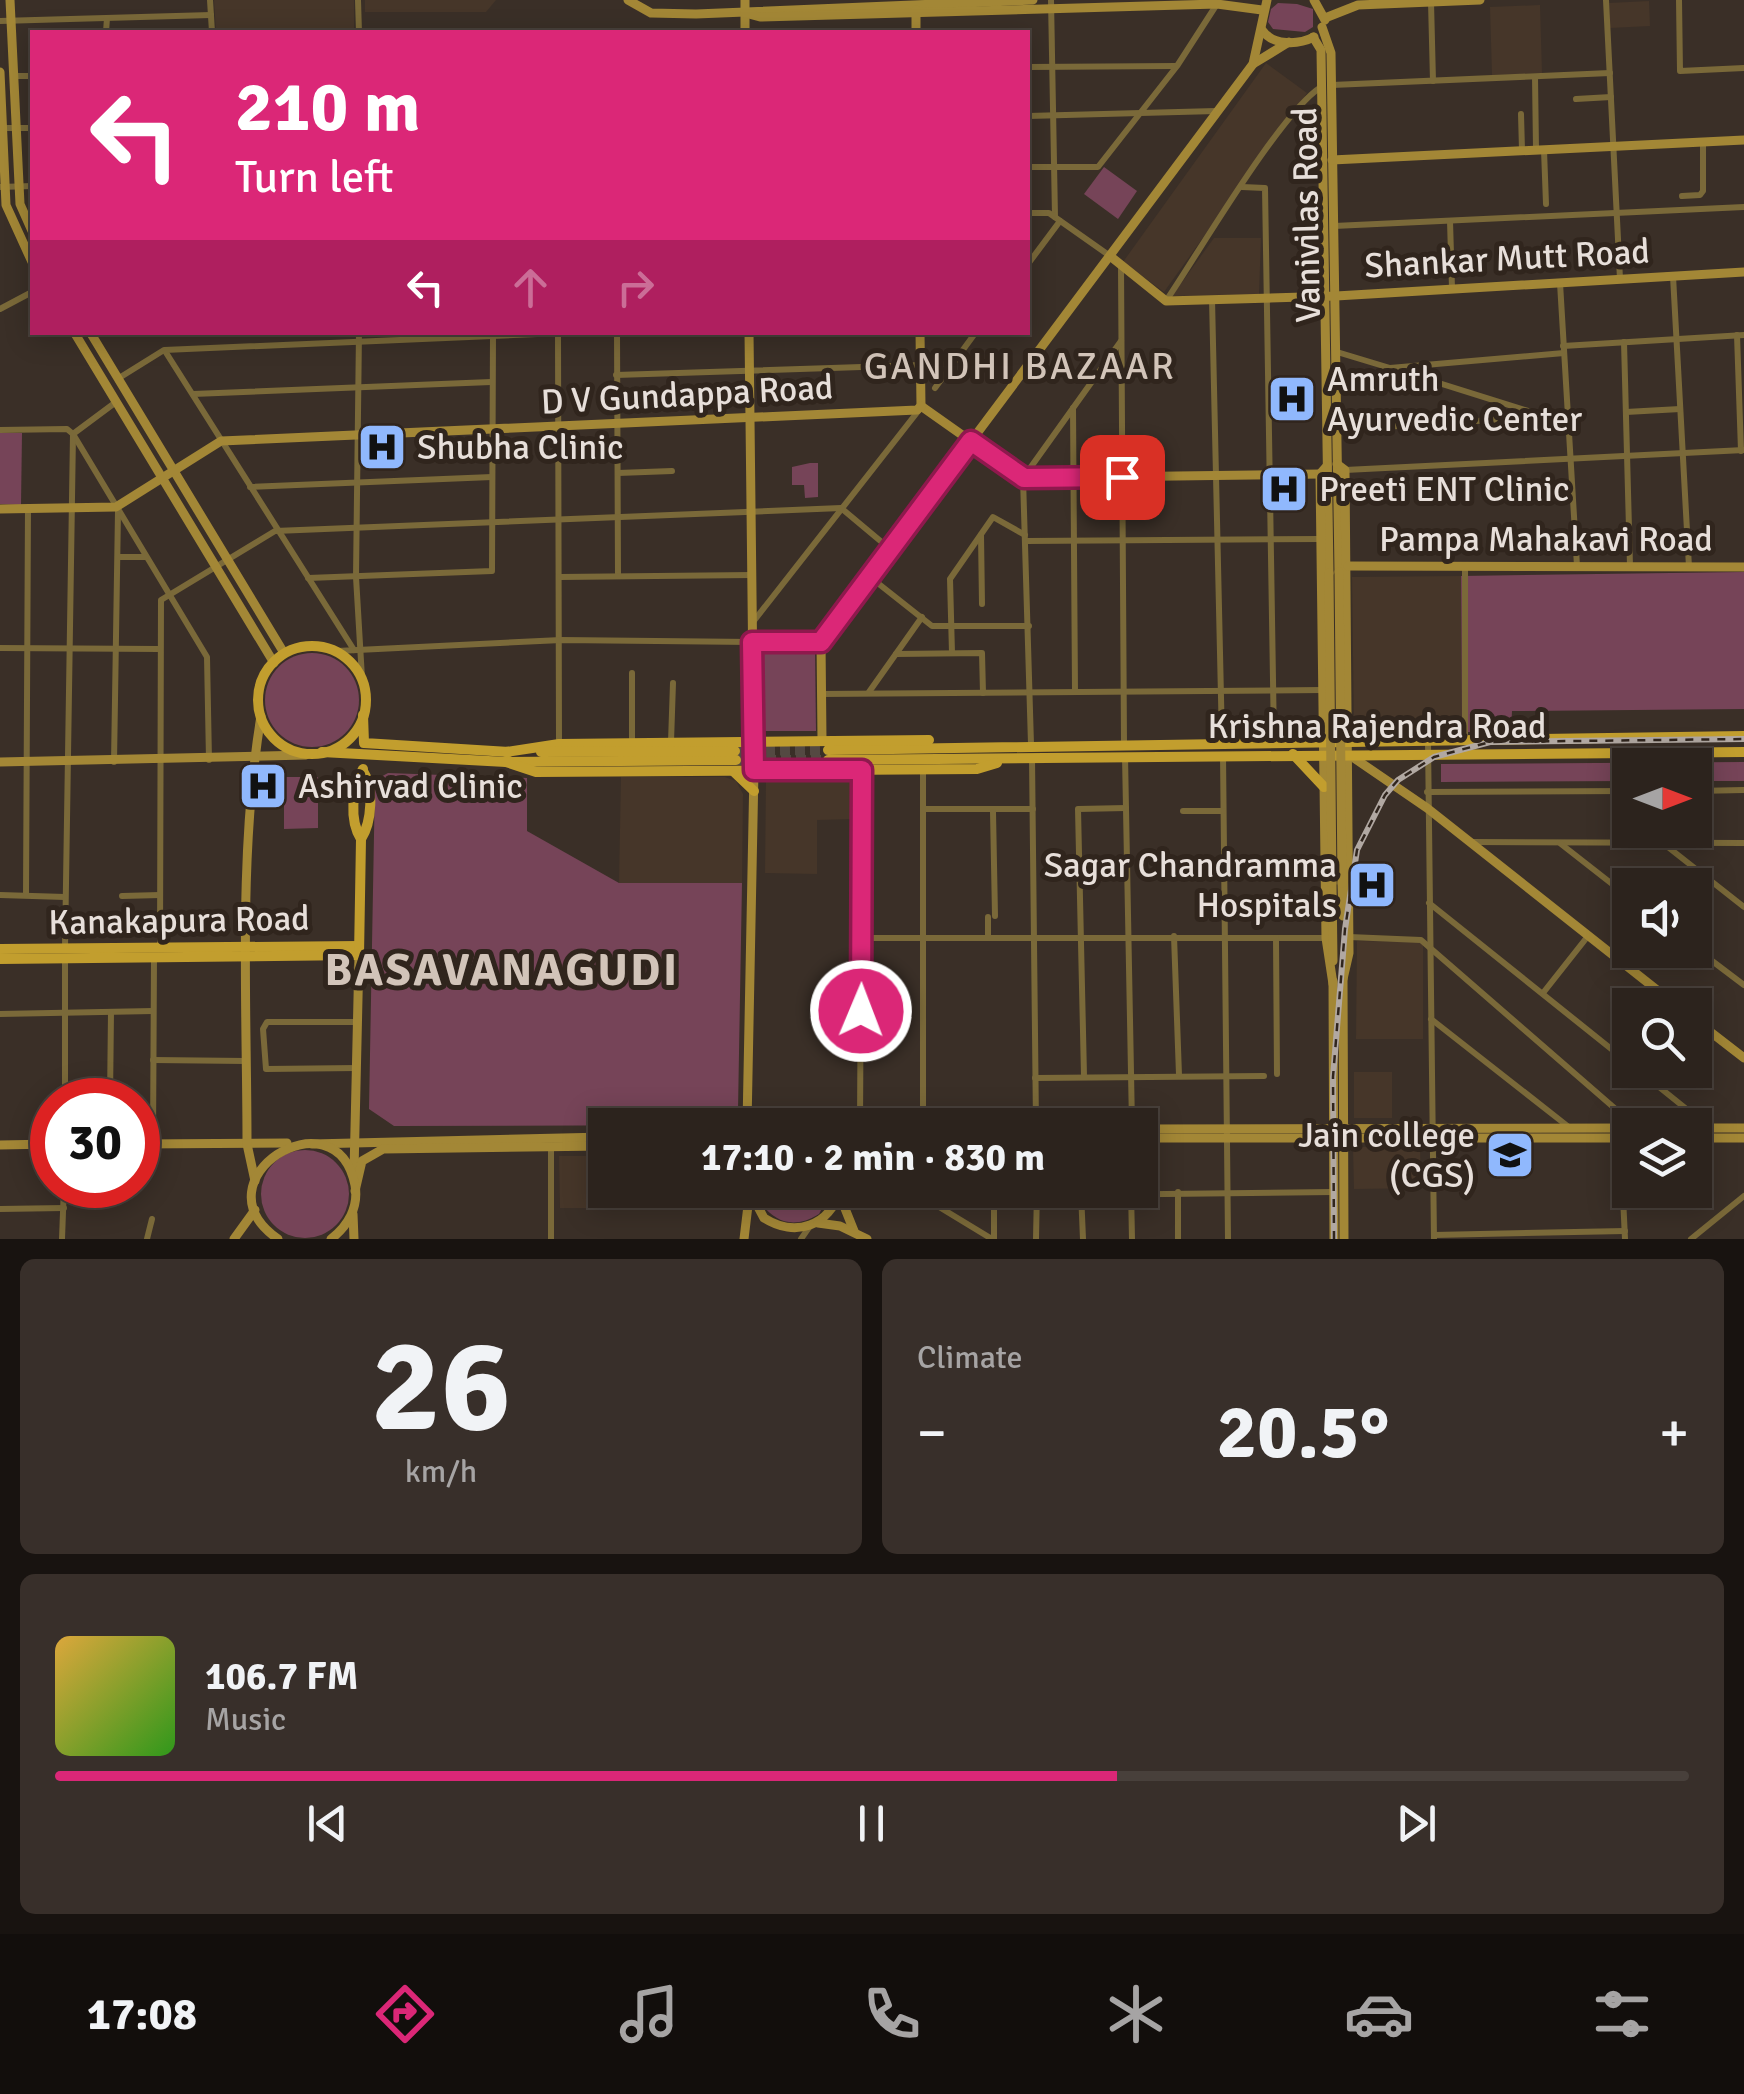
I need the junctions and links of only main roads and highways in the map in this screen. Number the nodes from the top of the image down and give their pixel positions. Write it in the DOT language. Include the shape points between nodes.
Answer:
graph roads {
  1 [pos="10,0"];
  2 [pos="628,0"];
  3 [pos="745,0"];
  4 [pos="853,0"];
  5 [pos="1033,0"];
  6 [pos="1314,0"];
  7 [pos="1480,0"];
  8 [pos="1212,2"];
  9 [pos="1432,2"];
  10 [pos="885,3"];
  11 [pos="1051,5"];
  12 [pos="1264,5"];
  13 [pos="916,6"];
  14 [pos="865,7"];
  15 [pos="745,13"];
  16 [pos="6,20"];
  17 [pos="1324,23"];
  18 [pos="746,30"];
  19 [pos="1262,30"];
  20 [pos="1313,37"];
  21 [pos="1289,42"];
  22 [pos="1253,64"];
  23 [pos="0,75"];
  24 [pos="14,76"];
  25 [pos="1326,86"];
  26 [pos="1,128"];
  27 [pos="1744,140"];
  28 [pos="1332,160"];
  29 [pos="2,187"];
  30 [pos="30,226"];
  31 [pos="1110,256"];
  32 [pos="30,258"];
  33 [pos="1744,272"];
  34 [pos="1331,296"];
  35 [pos="76,335"];
  36 [pos="92,335"];
  37 [pos="749,335"];
  38 [pos="920,335"];
  39 [pos="920,408"];
  40 [pos="750,418"];
  41 [pos="971,441"];
  42 [pos="1332,469"];
  43 [pos="174,470"];
  44 [pos="162,478"];
  45 [pos="0,509"];
  46 [pos="1744,567"];
  47 [pos="1338,571"];
  48 [pos="752,642"];
  49 [pos="821,642"];
  50 [pos="284,653"];
  51 [pos="274,663"];
  52 [pos="363,714"];
  53 [pos="261,716"];
  54 [pos="1744,736"];
  55 [pos="1323,740"];
  56 [pos="754,742"];
  57 [pos="1348,742"];
  58 [pos="364,743"];
  59 [pos="1428,747"];
  60 [pos="1124,748"];
  61 [pos="826,750"];
  62 [pos="322,752"];
  63 [pos="1744,752"];
  64 [pos="1294,754"];
  65 [pos="1323,754"];
  66 [pos="1348,755"];
  67 [pos="306,756"];
  68 [pos="363,757"];
  69 [pos="506,757"];
  70 [pos="254,759"];
  71 [pos="1010,759"];
  72 [pos="735,760"];
  73 [pos="0,762"];
  74 [pos="754,770"];
  75 [pos="1324,786"];
  76 [pos="754,791"];
  77 [pos="0,949"];
  78 [pos="249,951"];
  79 [pos="359,951"];
  80 [pos="65,954"];
  81 [pos="0,959"];
  82 [pos="1338,982"];
  83 [pos="1654,988"];
  84 [pos="1712,1033"];
  85 [pos="1744,1058"];
  86 [pos="746,1108"];
  87 [pos="1744,1128"];
  88 [pos="1158,1130"];
  89 [pos="1612,1132"];
  90 [pos="1227,1133"];
  91 [pos="1338,1133"];
  92 [pos="1516,1133"];
  93 [pos="1612,1133"];
  94 [pos="1712,1133"];
  95 [pos="1712,1133"];
  96 [pos="588,1137"];
  97 [pos="1158,1137"];
  98 [pos="1744,1138"];
  99 [pos="357,1140"];
  100 [pos="300,1143"];
  101 [pos="30,1144"];
  102 [pos="160,1144"];
  103 [pos="247,1144"];
  104 [pos="312,1144"];
  105 [pos="0,1145"];
  106 [pos="588,1146"];
  107 [pos="353,1179"];
  108 [pos="255,1181"];
  109 [pos="355,1190"];
  110 [pos="747,1208"];
  111 [pos="755,1208"];
  112 [pos="831,1208"];
  113 [pos="846,1208"];
  114 [pos="255,1210"];
  115 [pos="353,1212"];
  116 [pos="814,1225"];
  117 [pos="854,1231"];
  118 [pos="238,1236"];
  119 [pos="278,1239"];
  120 [pos="330,1239"];
  121 [pos="354,1239"];
  122 [pos="744,1239"];
  123 [pos="867,1239"];
  124 [pos="1334,1239"];
  125 [pos="1344,1239"];
  1 -- 16 [label="main road"];
  2 -- 15 [label="main road" via="652,13"];
  3 -- 15 [label="main road"];
  4 -- 14 [label="main road"];
  5 -- 13 [label="main road"];
  6 -- 17 [label="main road"];
  7 -- 9 [label="main road"];
  8 -- 11 [label="main road"];
  8 -- 12 [label="main road"];
  9 -- 17 [label="main road" via="1358,4"];
  10 -- 13 [label="main road"];
  10 -- 14 [label="main road"];
  11 -- 13 [label="main road"];
  12 -- 19 [label="main road"];
  13 -- 15 [label="main road"];
  14 -- 15 [label="main road"];
  15 -- 18 [label="main road"];
  16 -- 24 [label="main road"];
  17 -- 20 [label="main road"];
  17 -- 25 [label="main road, Vanivilas Road"];
  19 -- 21 [label="main road"];
  19 -- 22 [label="main road"];
  20 -- 21 [label="main road"];
  20 -- 25 [label="main road"];
  21 -- 22 [label="main road"];
  22 -- 31 [label="main road"];
  23 -- 24 [label="main road"];
  23 -- 26 [label="main road"];
  24 -- 30 [label="main road" via="20,204"];
  25 -- 28 [label="main road, Vanivilas Road"];
  25 -- 34 [label="main road, Vanivilas Road"];
  26 -- 29 [label="main road"];
  27 -- 28 [label="main road"];
  28 -- 34 [label="main road, Vanivilas Road"];
  29 -- 32 [label="main road"];
  31 -- 34 [label="main road, Shankar Mutt Road" via="1166,301"];
  31 -- 41 [label="main road"];
  33 -- 34 [label="main road, Shankar Mutt Road"];
  34 -- 42 [label="main road, Vanivilas Road"];
  34 -- 42 [label="main road, Vanivilas Road" via="1337,430"];
  35 -- 44 [label="main road"];
  36 -- 43 [label="main road"];
  37 -- 40 [label="main road"];
  38 -- 39 [label="main road"];
  39 -- 40 [label="main road, D V Gundappa Road"];
  39 -- 41 [label="main road"];
  40 -- 43 [label="main road, D V Gundappa Road" via="221,441"];
  40 -- 48 [label="main road"];
  41 -- 42 [label="main road" via="1024,478"];
  41 -- 49 [label="main road"];
  42 -- 47 [label="main road"];
  42 -- 55 [label="main road" via="1321,539"];
  43 -- 44 [label="main road"];
  43 -- 50 [label="main road"];
  44 -- 45 [label="main road" via="117,508"];
  44 -- 51 [label="main road"];
  46 -- 47 [label="main road, Pampa Mahakavi Road"];
  47 -- 57 [label="main road"];
  47 -- 82 [label="main road, bridge"];
  48 -- 49 [label="main road"];
  48 -- 56 [label="main road"];
  49 -- 61 [label="main road"];
  50 -- 51 [label="main road"];
  50 -- 52 [label="main road" via="306,645 337,651 362,678"];
  51 -- 53 [label="main road" via="258,693"];
  52 -- 58 [label="main road"];
  52 -- 62 [label="main road" via="355,737"];
  53 -- 67 [label="main road" via="275,740"];
  53 -- 70 [label="main road"];
  54 -- 59 [label="main road"];
  55 -- 57 [label="main road, Krishna Rajendra Road"];
  55 -- 60 [label="main road, Krishna Rajendra Road"];
  55 -- 65 [label="main road"];
  56 -- 61 [label="main road"];
  56 -- 69 [label="main road" via="559,744"];
  56 -- 74 [label="main road"];
  57 -- 59 [label="main road, Krishna Rajendra Road"];
  57 -- 66 [label="main road"];
  58 -- 68 [label="main road"];
  58 -- 69 [label="main road"];
  59 -- 63 [label="main road, Krishna Rajendra Road"];
  59 -- 66 [label="main road, Krishna Rajendra Road"];
  60 -- 61 [label="main road, Krishna Rajendra Road" via="977,740"];
  60 -- 64 [label="main road, Krishna Rajendra Road"];
  60 -- 71 [label="main road, Krishna Rajendra Road"];
  61 -- 71 [label="main road"];
  62 -- 67 [label="main road"];
  62 -- 68 [label="main road"];
  64 -- 65 [label="main road, Krishna Rajendra Road"];
  64 -- 75 [label="main road"];
  65 -- 66 [label="main road, Krishna Rajendra Road"];
  65 -- 75 [label="main road"];
  66 -- 82 [label="main road" via="1348,937"];
  66 -- 83 [label="main road" via="1428,808"];
  67 -- 70 [label="main road"];
  68 -- 69 [label="main road"];
  68 -- 79 [label="main road" via="354,827 362,839"];
  69 -- 72 [label="main road"];
  69 -- 72 [label="main road" via="536,772"];
  70 -- 73 [label="main road"];
  70 -- 78 [label="main road"];
  71 -- 74 [label="main road" via="976,769"];
  72 -- 74 [label="main road"];
  72 -- 76 [label="main road"];
  74 -- 76 [label="main road"];
  75 -- 82 [label="main road" via="1326,938"];
  76 -- 86 [label="main road"];
  77 -- 80 [label="main road, Kanakapura Road"];
  78 -- 79 [label="main road, Kanakapura Road"];
  78 -- 80 [label="main road, Kanakapura Road"];
  78 -- 103 [label="main road"];
  79 -- 99 [label="main road"];
  80 -- 81 [label="main road, Kanakapura Road"];
  82 -- 91 [label="main road"];
  84 -- 85 [label="main road"];
  87 -- 94 [label="main road"];
  88 -- 90 [label="main road"];
  89 -- 92 [label="main road"];
  90 -- 91 [label="main road"];
  90 -- 97 [label="main road"];
  91 -- 92 [label="main road"];
  91 -- 124 [label="main road"];
  91 -- 125 [label="main road"];
  92 -- 93 [label="main road"];
  95 -- 98 [label="main road"];
  96 -- 99 [label="main road"];
  99 -- 104 [label="main road"];
  99 -- 107 [label="main road"];
  100 -- 103 [label="main road"];
  100 -- 104 [label="main road"];
  100 -- 108 [label="main road" via="271,1155"];
  101 -- 105 [label="main road"];
  102 -- 103 [label="main road"];
  103 -- 108 [label="main road"];
  104 -- 107 [label="main road" via="333,1152"];
  106 -- 109 [label="main road" via="383,1149 362,1161"];
  107 -- 109 [label="main road"];
  108 -- 114 [label="main road"];
  109 -- 115 [label="main road"];
  110 -- 122 [label="main road"];
  111 -- 116 [label="main road" via="792,1230"];
  112 -- 116 [label="main road"];
  113 -- 117 [label="main road"];
  114 -- 118 [label="main road"];
  114 -- 119 [label="main road"];
  115 -- 120 [label="main road"];
  115 -- 121 [label="main road"];
  116 -- 117 [label="main road"];
  117 -- 123 [label="main road"];
}
